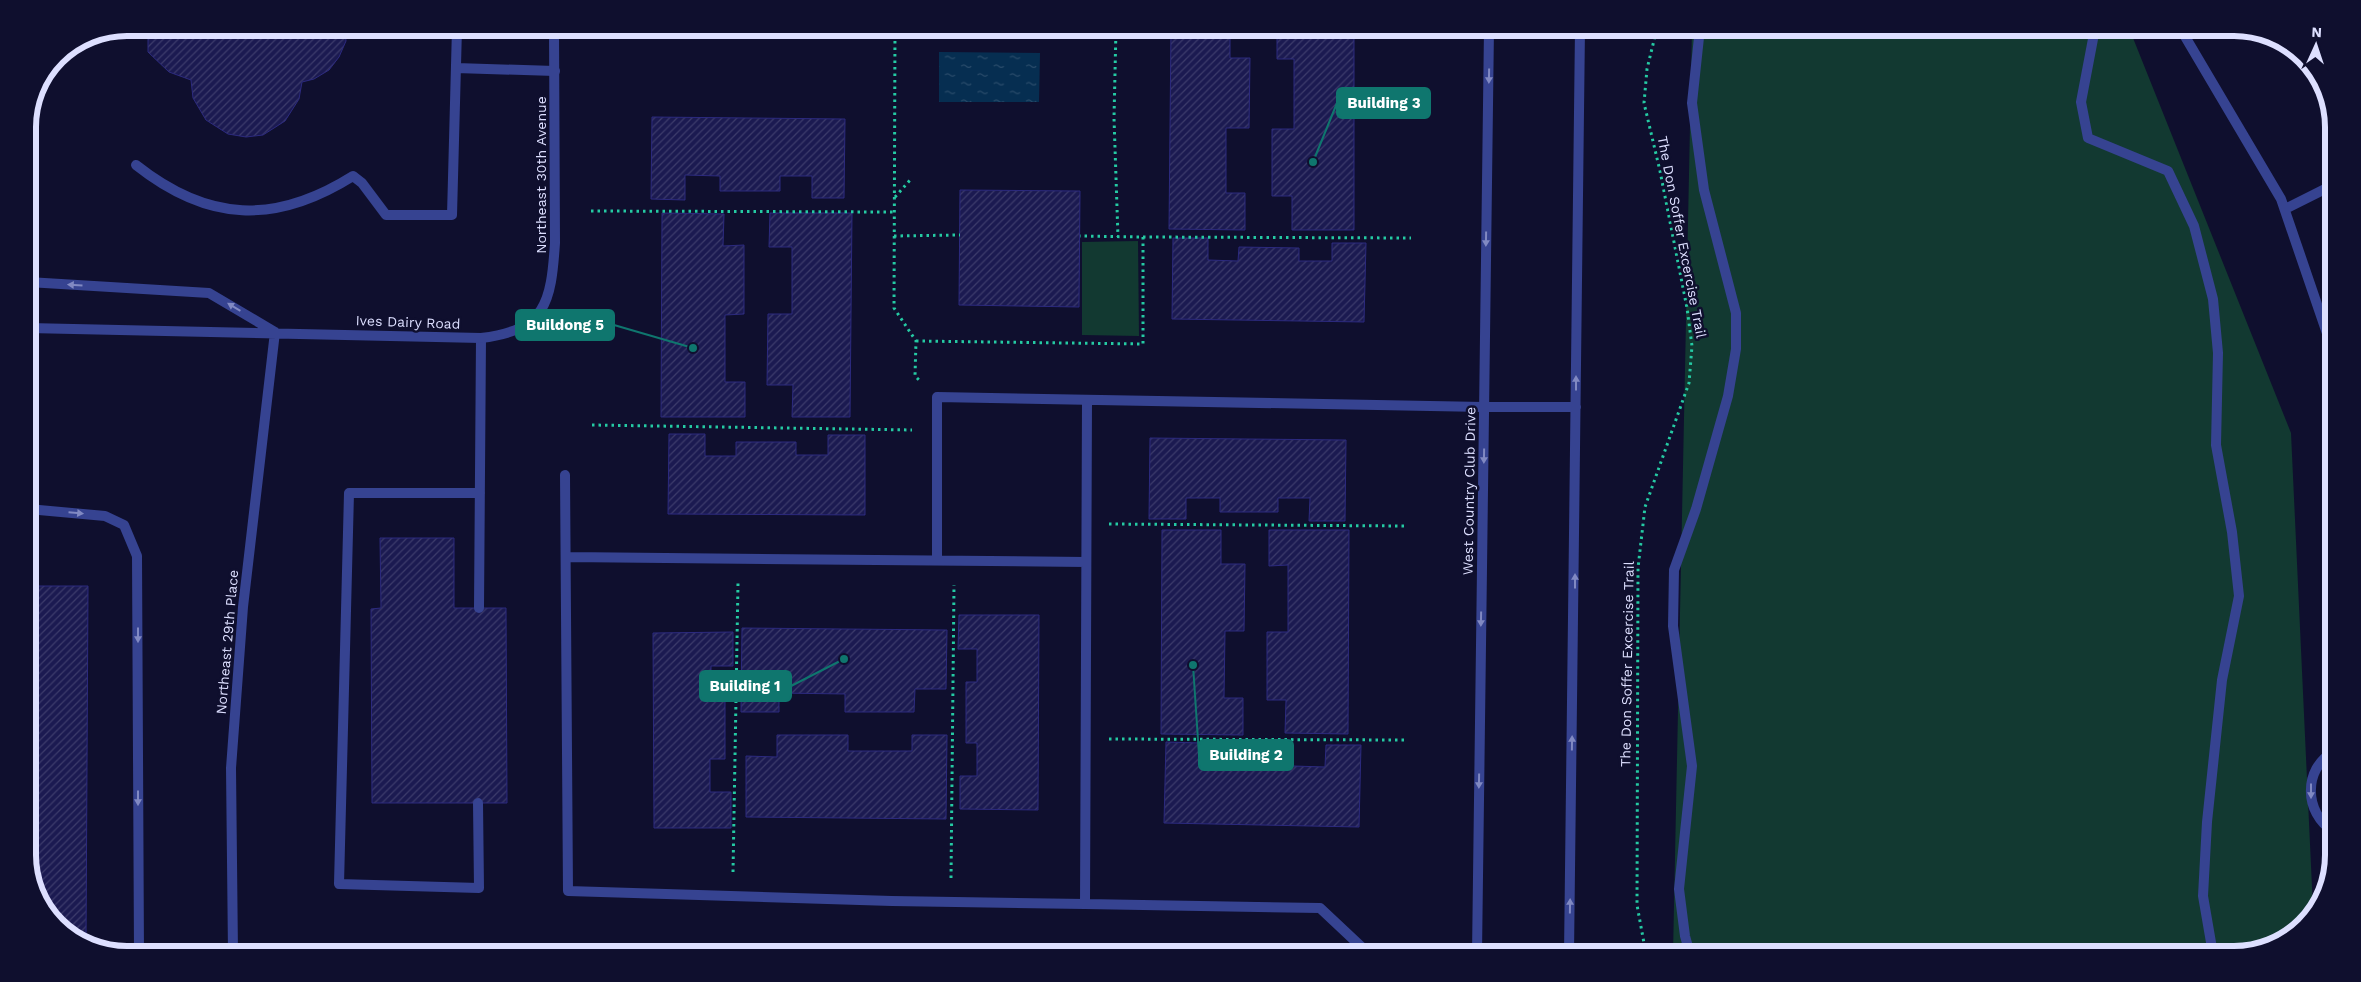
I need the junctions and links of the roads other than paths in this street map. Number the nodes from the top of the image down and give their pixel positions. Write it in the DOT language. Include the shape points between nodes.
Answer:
graph roads {
  1 [pos="457,36"];
  2 [pos="554,36"];
  3 [pos="1489,36"];
  4 [pos="1580,36"];
  5 [pos="1699,36"];
  6 [pos="2092,36"];
  7 [pos="2185,36"];
  8 [pos="456,68"];
  9 [pos="555,71"];
  10 [pos="136,165"];
  11 [pos="2325,189"];
  12 [pos="2285,209"];
  13 [pos="36,282"];
  14 [pos="534,319"];
  15 [pos="2325,327"];
  16 [pos="36,328"];
  17 [pos="275,332"];
  18 [pos="481,338"];
  19 [pos="1087,400"];
  20 [pos="1484,407"];
  21 [pos="1576,407"];
  22 [pos="565,475"];
  23 [pos="480,493"];
  24 [pos="36,510"];
  25 [pos="567,557"];
  26 [pos="937,560"];
  27 [pos="1086,562"];
  28 [pos="479,608"];
  29 [pos="2325,756"];
  30 [pos="478,803"];
  31 [pos="2325,825"];
  32 [pos="1086,904"];
  33 [pos="139,946"];
  34 [pos="233,946"];
  35 [pos="1360,946"];
  36 [pos="1477,946"];
  37 [pos="1569,946"];
  38 [pos="1688,946"];
  39 [pos="2212,946"];
  1 -- 8 [label="street"];
  2 -- 9 [label="street, Northeast 30th Avenue"];
  3 -- 20 [label="street, West Country Club Drive, one-way"];
  21 -- 4 [label="street, one-way"];
  5 -- 38 [label="street" via="1692,103 1704,190 1736,313 1736,348 1728,396 1696,509 1674,570 1673,626 1692,766 1679,889"];
  6 -- 39 [label="street" via="2081,102 2088,138 2168,172 2194,226 2214,299 2218,353 2216,445 2232,532 2238,596 2222,680 2207,822 2203,896"];
  7 -- 12 [label="street"];
  8 -- 9 [label="street"];
  8 -- 10 [label="street" via="452,215 386,215 353,176 328,192 301,203 253,210 214,206 186,197"];
  9 -- 14 [label="street, Northeast 30th Avenue" via="553,270 545,305"];
  11 -- 12 [label="street"];
  12 -- 15 [label="street"];
  17 -- 13 [label="street, Ives Dairy Road, one-way" via="210,292"];
  14 -- 18 [label="street, Ives Dairy Road" via="509,334"];
  16 -- 17 [label="street, Ives Dairy Road"];
  17 -- 18 [label="street, Ives Dairy Road"];
  17 -- 34 [label="street, Northeast 29th Place" via="243,607 231,768"];
  18 -- 23 [label="street"];
  19 -- 20 [label="street"];
  19 -- 26 [label="street" via="937,397"];
  19 -- 27 [label="street"];
  20 -- 21 [label="street"];
  20 -- 36 [label="street, West Country Club Drive, one-way"];
  37 -- 21 [label="street, one-way"];
  22 -- 25 [label="street"];
  23 -- 28 [label="street"];
  23 -- 30 [label="street" via="349,493 339,884 478,888"];
  24 -- 33 [label="street, one-way" via="105,516 124,525 137,556"];
  25 -- 26 [label="street"];
  25 -- 32 [label="street" via="568,891"];
  26 -- 27 [label="street"];
  27 -- 32 [label="street"];
  29 -- 31 [label="street, one-way" via="2311,784 2311,800 2316,814"];
  32 -- 35 [label="street" via="1320,908"];
}
